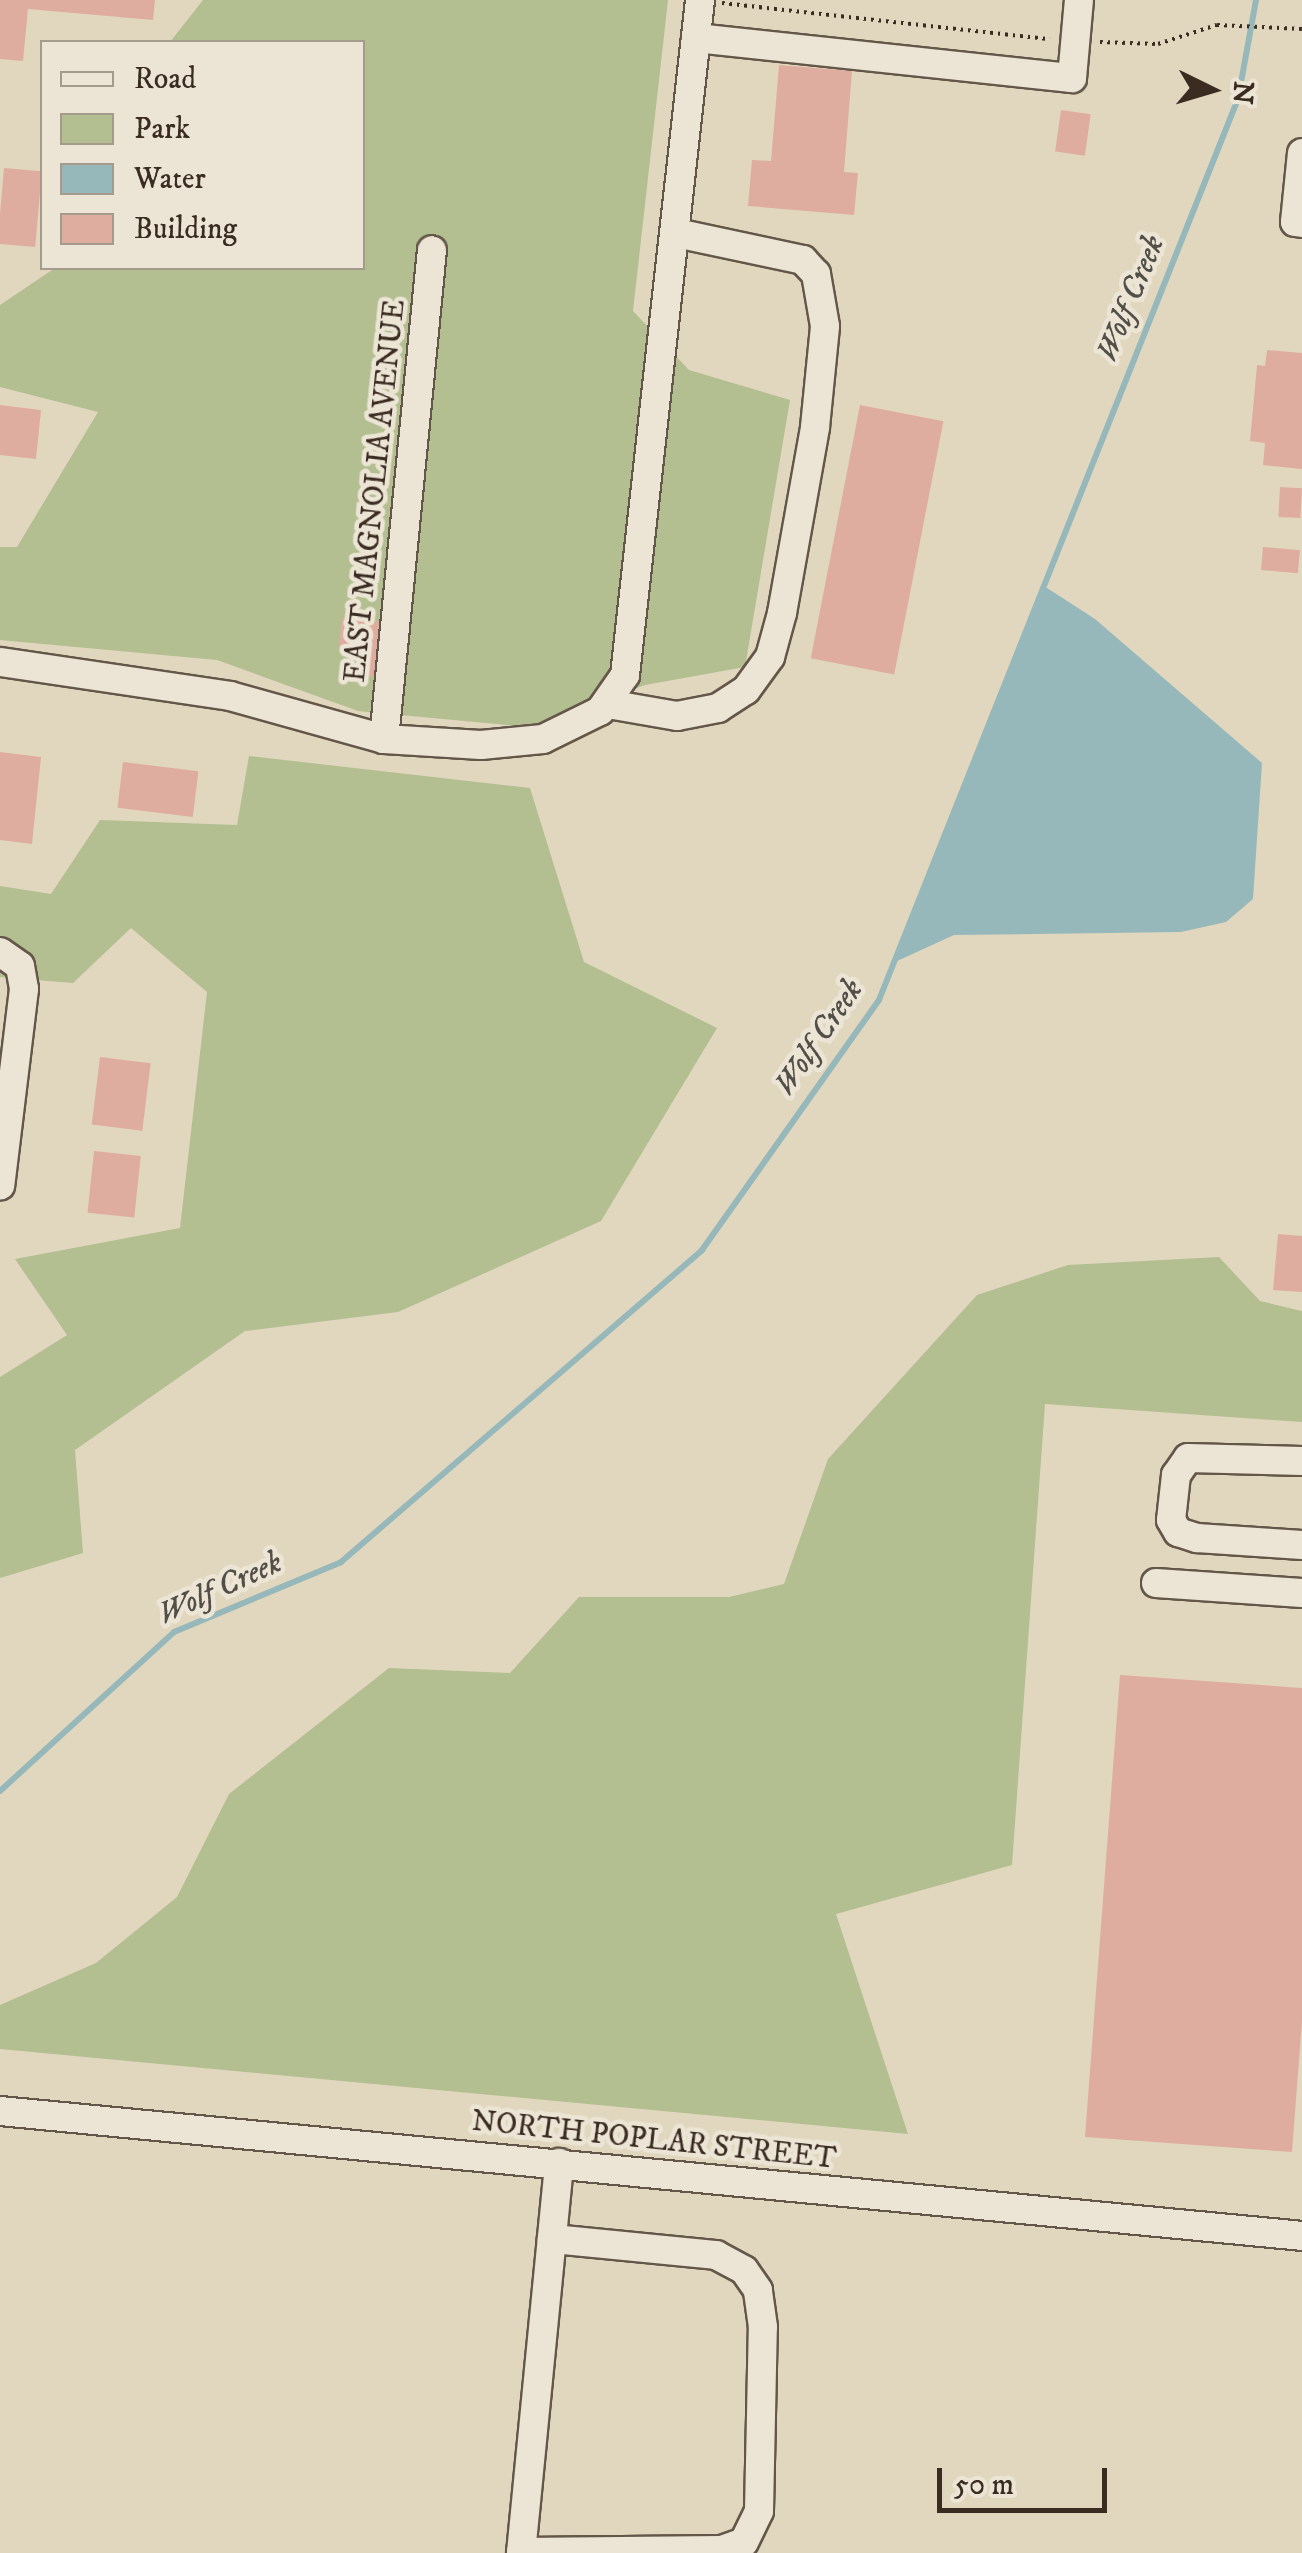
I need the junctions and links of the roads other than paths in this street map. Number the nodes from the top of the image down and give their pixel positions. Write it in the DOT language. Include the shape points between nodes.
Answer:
graph roads {
  1 [pos="700,0"];
  2 [pos="1079,0"];
  3 [pos="696,38"];
  4 [pos="1302,153"];
  5 [pos="1302,223"];
  6 [pos="676,233"];
  7 [pos="432,250"];
  8 [pos="0,662"];
  9 [pos="608,704"];
  10 [pos="384,738"];
  11 [pos="0,952"];
  12 [pos="0,1186"];
  13 [pos="1302,1461"];
  14 [pos="1302,1544"];
  15 [pos="1156,1583"];
  16 [pos="1302,1593"];
  17 [pos="0,2111"];
  18 [pos="559,2164"];
  19 [pos="1302,2236"];
  20 [pos="552,2239"];
  21 [pos="521,2552"];
  1 -- 3 [label="street"];
  2 -- 3 [label="street" via="1072,78"];
  3 -- 6 [label="street"];
  4 -- 5 [label="street" via="1295,222"];
  6 -- 9 [label="street" via="625,675"];
  6 -- 9 [label="street" via="803,260 816,274 825,326 814,428 782,612 770,657 754,679 718,708 677,716"];
  7 -- 10 [label="street, EAST MAGNOLIA AVENUE"];
  8 -- 10 [label="street" via="230,696"];
  9 -- 10 [label="street" via="543,739 481,746"];
  11 -- 12 [label="street" via="20,966 24,989"];
  13 -- 14 [label="street" via="1188,1458 1176,1474 1171,1520 1178,1532 1196,1538"];
  15 -- 16 [label="street"];
  17 -- 18 [label="street, NORTH POPLAR STREET"];
  18 -- 19 [label="street, NORTH POPLAR STREET"];
  18 -- 20 [label="street"];
  20 -- 21 [label="street"];
  20 -- 21 [label="street" via="716,2255 744,2270 758,2290 762,2327 758,2511 744,2542 722,2550"];
}
